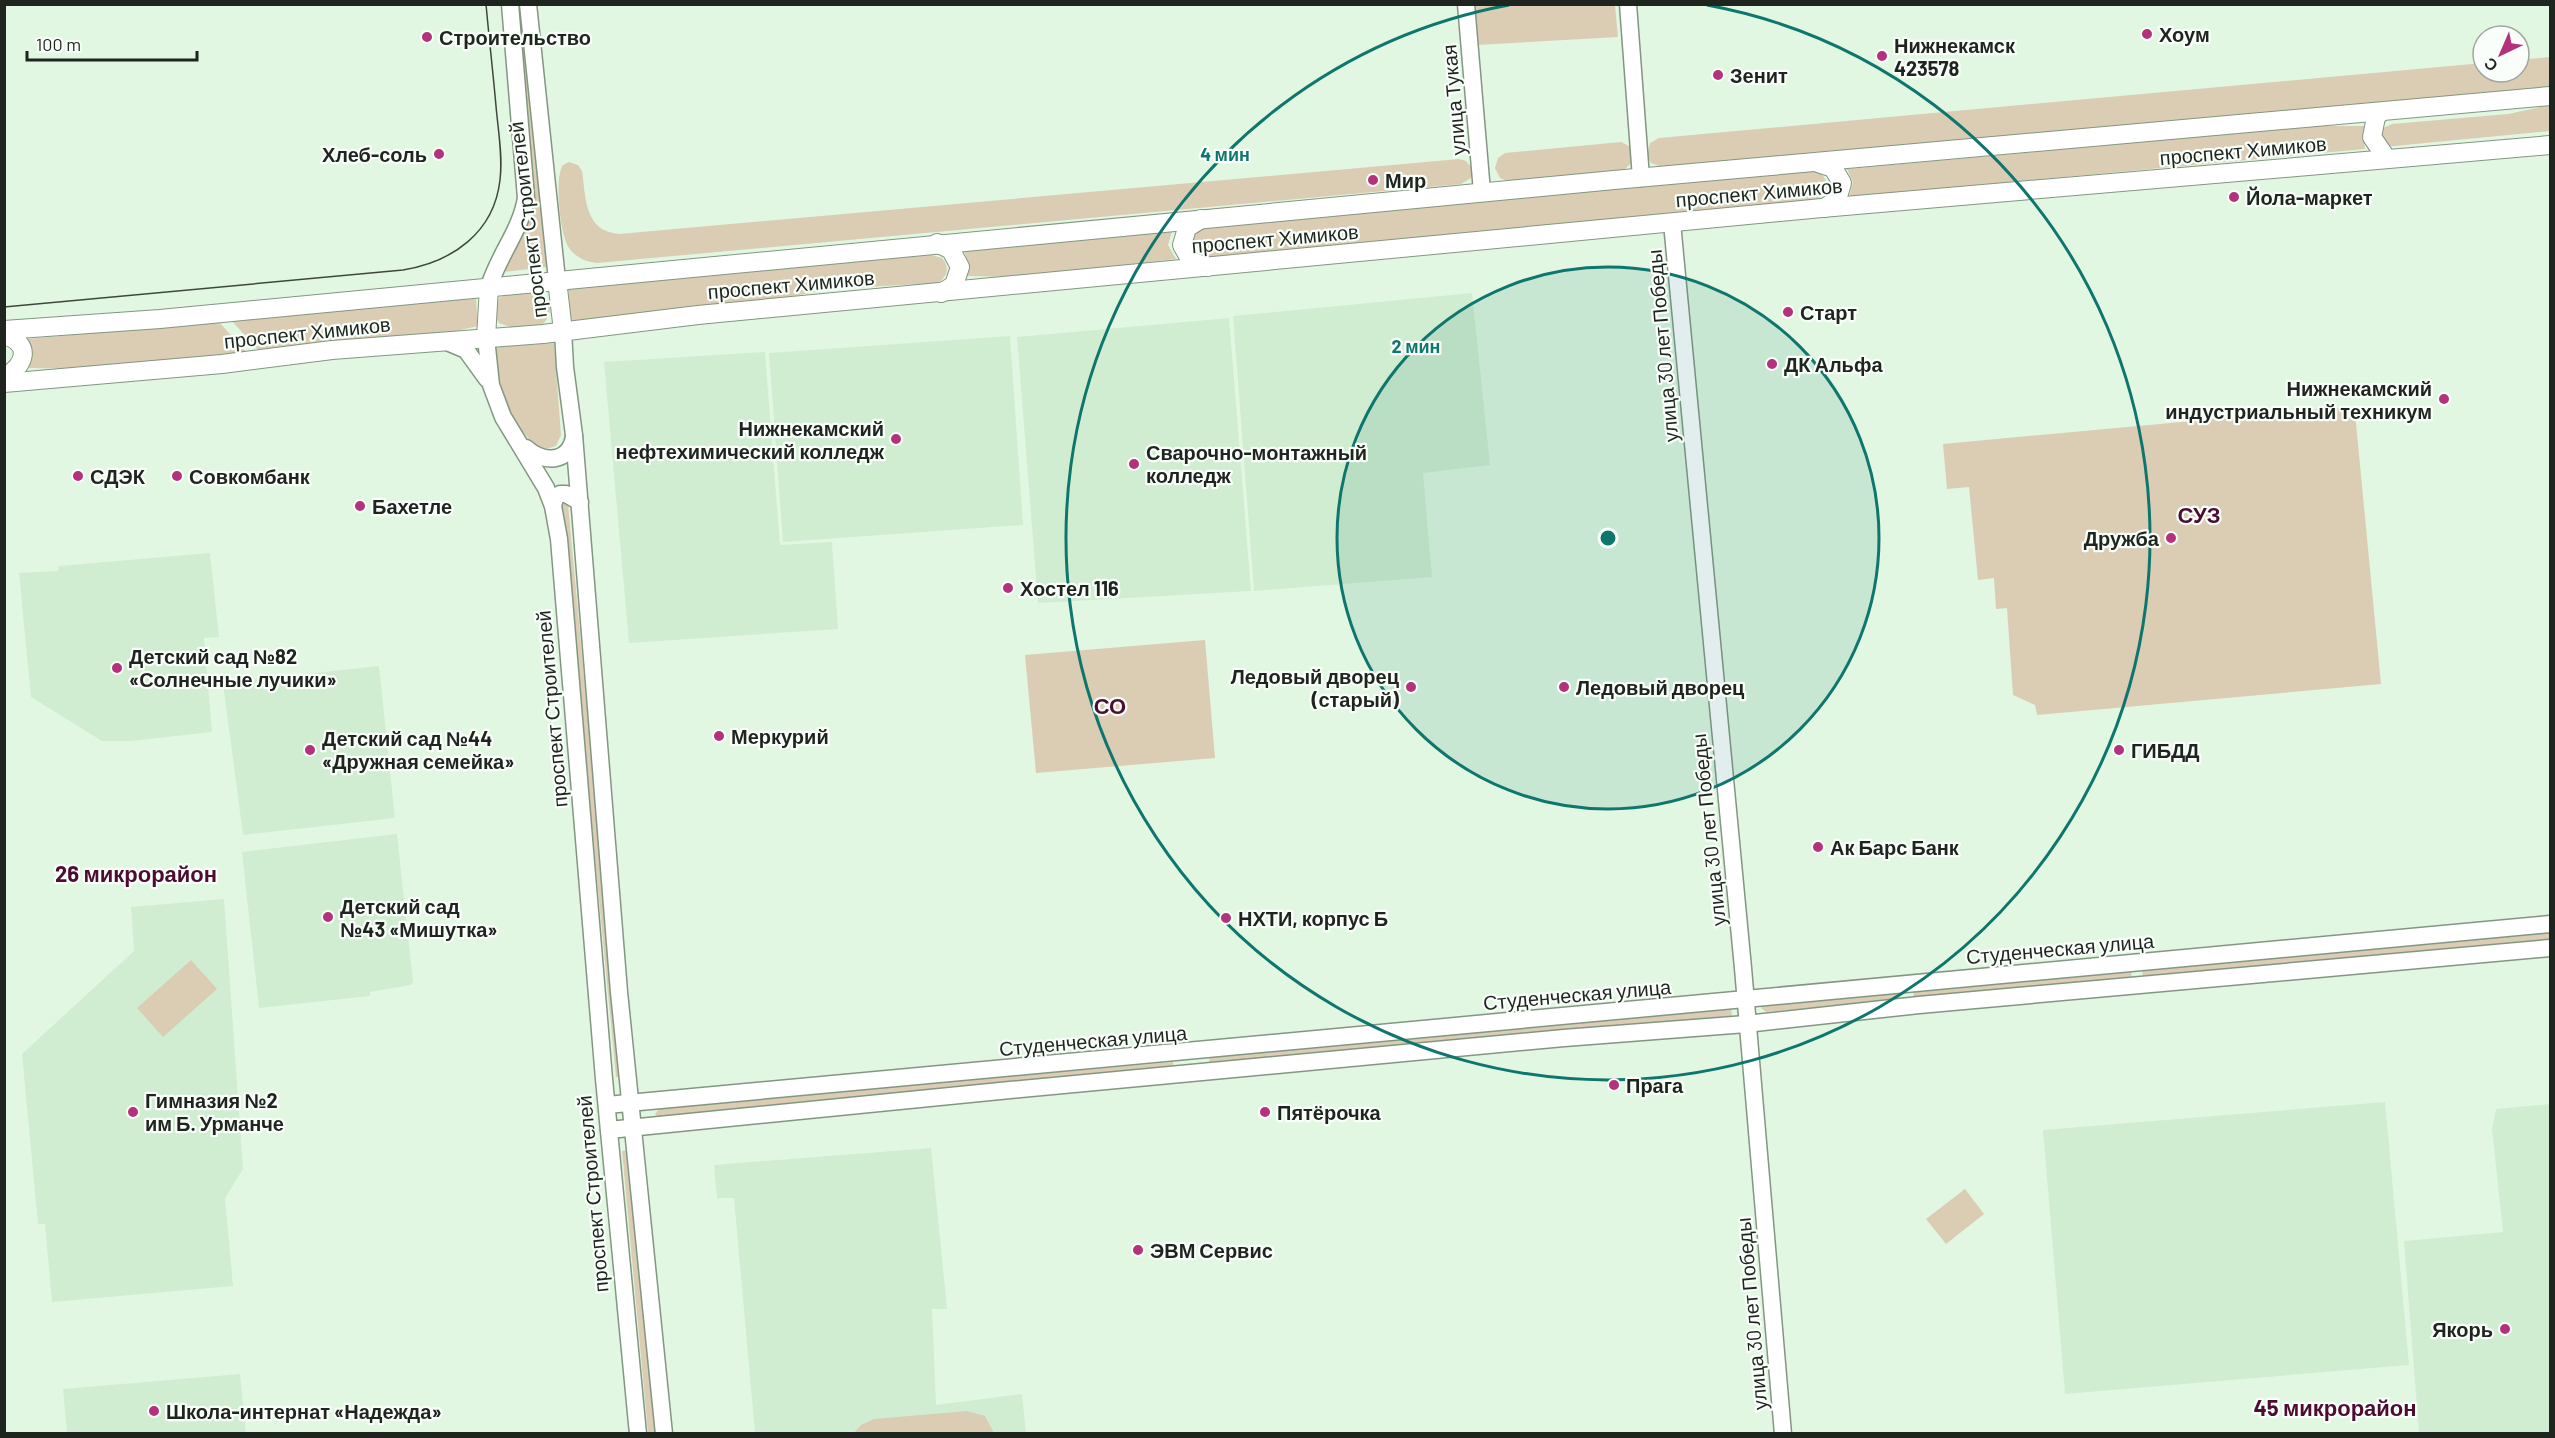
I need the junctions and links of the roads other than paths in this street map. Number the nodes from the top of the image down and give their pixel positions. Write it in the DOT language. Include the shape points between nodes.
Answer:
graph roads {
  1 [pos="510,4"];
  2 [pos="528,4"];
  3 [pos="1466,4"];
  4 [pos="1628,4"];
  5 [pos="2550,96"];
  6 [pos="2381,112"];
  7 [pos="2550,145"];
  8 [pos="2387,159"];
  9 [pos="1816,163"];
  10 [pos="1641,178"];
  11 [pos="1482,192"];
  12 [pos="1822,208"];
  13 [pos="1203,219"];
  14 [pos="1672,223"];
  15 [pos="937,243"];
  16 [pos="1208,267"];
  17 [pos="557,280"];
  18 [pos="489,287"];
  19 [pos="941,293"];
  20 [pos="4,330"];
  21 [pos="563,331"];
  22 [pos="4,335"];
  23 [pos="486,338"];
  24 [pos="447,342"];
  25 [pos="4,377"];
  26 [pos="4,383"];
  27 [pos="491,385"];
  28 [pos="574,435"];
  29 [pos="518,442"];
  30 [pos="580,502"];
  31 [pos="553,506"];
  32 [pos="2550,924"];
  33 [pos="2550,948"];
  34 [pos="2127,963"];
  35 [pos="1913,983"];
  36 [pos="2129,985"];
  37 [pos="1745,999"];
  38 [pos="1918,1005"];
  39 [pos="1746,1024"];
  40 [pos="1201,1052"];
  41 [pos="1178,1054"];
  42 [pos="1205,1072"];
  43 [pos="1182,1075"];
  44 [pos="630,1102"];
  45 [pos="607,1106"];
  46 [pos="633,1127"];
  47 [pos="609,1130"];
  48 [pos="638,1434"];
  49 [pos="664,1434"];
  50 [pos="1783,1434"];
  1 -- 18 [label="main road, проспект Строителей" via="526,198 518,226"];
  2 -- 17 [label="main road, проспект Строителей"];
  3 -- 11 [label="main road, улица Тукая"];
  4 -- 10 [label="main road"];
  5 -- 6 [label="main road, проспект Химиков"];
  6 -- 8 [label="main road" via="2376,117 2373,137"];
  6 -- 9 [label="main road, проспект Химиков"];
  7 -- 8 [label="main road, проспект Химиков"];
  8 -- 12 [label="main road, проспект Химиков"];
  9 -- 10 [label="main road, проспект Химиков"];
  9 -- 12 [label="main road" via="1833,168 1842,183 1837,200"];
  10 -- 11 [label="main road, проспект Химиков"];
  11 -- 13 [label="main road, проспект Химиков"];
  12 -- 14 [label="main road, проспект Химиков"];
  13 -- 15 [label="main road, проспект Химиков"];
  13 -- 16 [label="main road" via="1187,228 1182,245 1191,261"];
  14 -- 16 [label="main road, проспект Химиков"];
  14 -- 37 [label="main road, улица 30 лет Победы"];
  15 -- 17 [label="main road, проспект Химиков"];
  15 -- 19 [label="main road" via="951,250 960,267 954,285"];
  16 -- 19 [label="main road, проспект Химиков"];
  17 -- 18 [label="main road, проспект Химиков"];
  17 -- 21 [label="main road, проспект Строителей"];
  18 -- 20 [label="main road, проспект Химиков"];
  18 -- 23 [label="main road, проспект Строителей"];
  19 -- 21 [label="main road, проспект Химиков"];
  21 -- 23 [label="main road, проспект Химиков"];
  21 -- 28 [label="main road, проспект Строителей"];
  22 -- 25 [label="main road" via="16,341 23,358 16,371"];
  23 -- 24 [label="main road, проспект Химиков"];
  23 -- 27 [label="main road, проспект Строителей"];
  24 -- 26 [label="main road, проспект Химиков"];
  24 -- 27 [label="main road" via="457,344 472,357"];
  27 -- 29 [label="main road, проспект Строителей"];
  28 -- 29 [label="main road" via="567,453 550,460 534,455"];
  28 -- 30 [label="main road, проспект Строителей"];
  29 -- 31 [label="main road, проспект Строителей"];
  30 -- 31 [label="main road" via="560,494"];
  30 -- 44 [label="main road, проспект Строителей"];
  31 -- 45 [label="main road, проспект Строителей" via="564,593"];
  32 -- 34 [label="main road, Студенческая улица"];
  33 -- 36 [label="main road"];
  34 -- 35 [label="main road, Студенческая улица"];
  34 -- 36 [label="main road" via="2139,973 2137,981"];
  35 -- 37 [label="main road, Студенческая улица"];
  35 -- 38 [label="main road" via="1906,996"];
  36 -- 38 [label="main road"];
  37 -- 39 [label="main road, улица 30 лет Победы"];
  37 -- 40 [label="main road, Студенческая улица"];
  38 -- 39 [label="main road"];
  39 -- 42 [label="main road"];
  39 -- 50 [label="main road, улица 30 лет Победы"];
  40 -- 41 [label="main road, Студенческая улица"];
  40 -- 42 [label="main road" via="1199,1066"];
  41 -- 43 [label="main road"];
  41 -- 44 [label="main road, Студенческая улица"];
  42 -- 43 [label="main road"];
  43 -- 46 [label="main road"];
  44 -- 45 [label="main road, Студенческая улица"];
  44 -- 46 [label="main road, проспект Строителей"];
  45 -- 47 [label="main road, проспект Строителей"];
  46 -- 47 [label="main road"];
  46 -- 49 [label="main road, проспект Строителей"];
  47 -- 48 [label="main road, проспект Строителей"];
}
